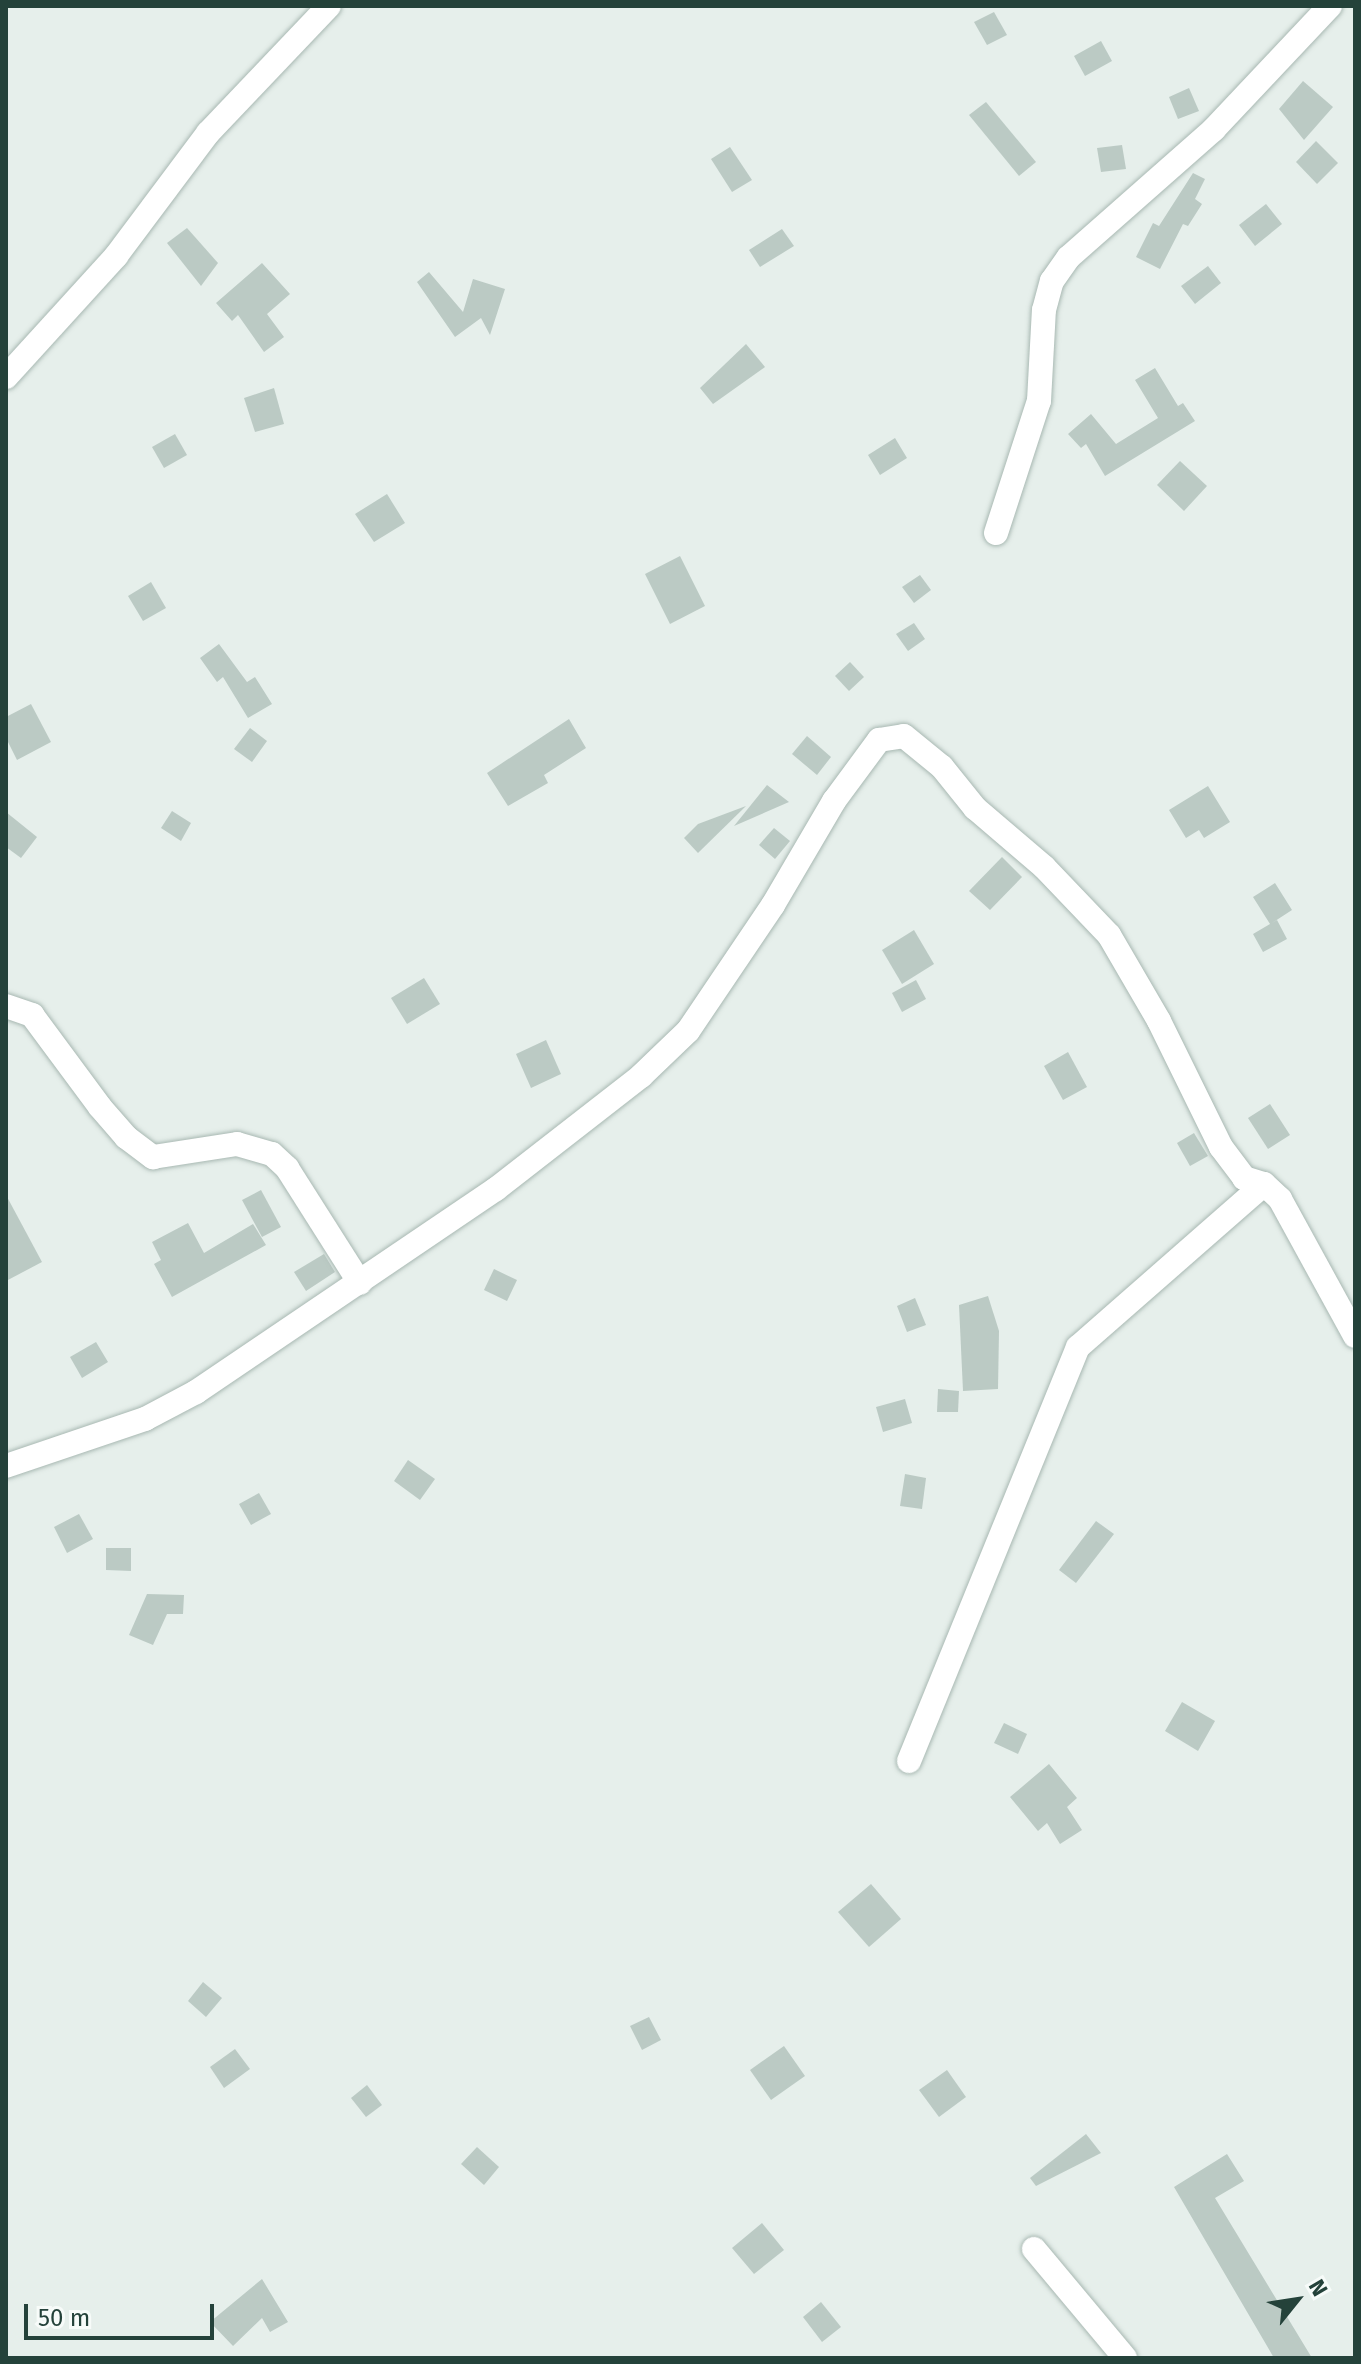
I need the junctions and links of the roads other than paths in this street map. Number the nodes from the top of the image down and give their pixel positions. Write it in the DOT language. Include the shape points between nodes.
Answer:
graph roads {
  1 [pos="329,6"];
  2 [pos="1330,6"];
  3 [pos="6,377"];
  4 [pos="996,533"];
  5 [pos="6,1006"];
  6 [pos="1264,1184"];
  7 [pos="360,1283"];
  8 [pos="1355,1336"];
  9 [pos="6,1466"];
  10 [pos="909,1761"];
  11 [pos="1034,2249"];
  12 [pos="1125,2358"];
  1 -- 3 [label="street" via="208,133 116,256"];
  2 -- 4 [label="street" via="1214,129 1069,257 1052,281 1044,310 1039,401"];
  5 -- 7 [label="street" via="32,1015 100,1107 153,1157 237,1144 272,1154 287,1168"];
  6 -- 7 [label="street" via="1234,1168 1137,981 1094,917 904,736 879,740 834,801 773,905 688,1031 559,1142"];
  6 -- 8 [label="street" via="1280,1199"];
  6 -- 10 [label="street" via="1078,1347"];
  7 -- 9 [label="street" via="196,1392 145,1419"];
  11 -- 12 [label="street"];
}
